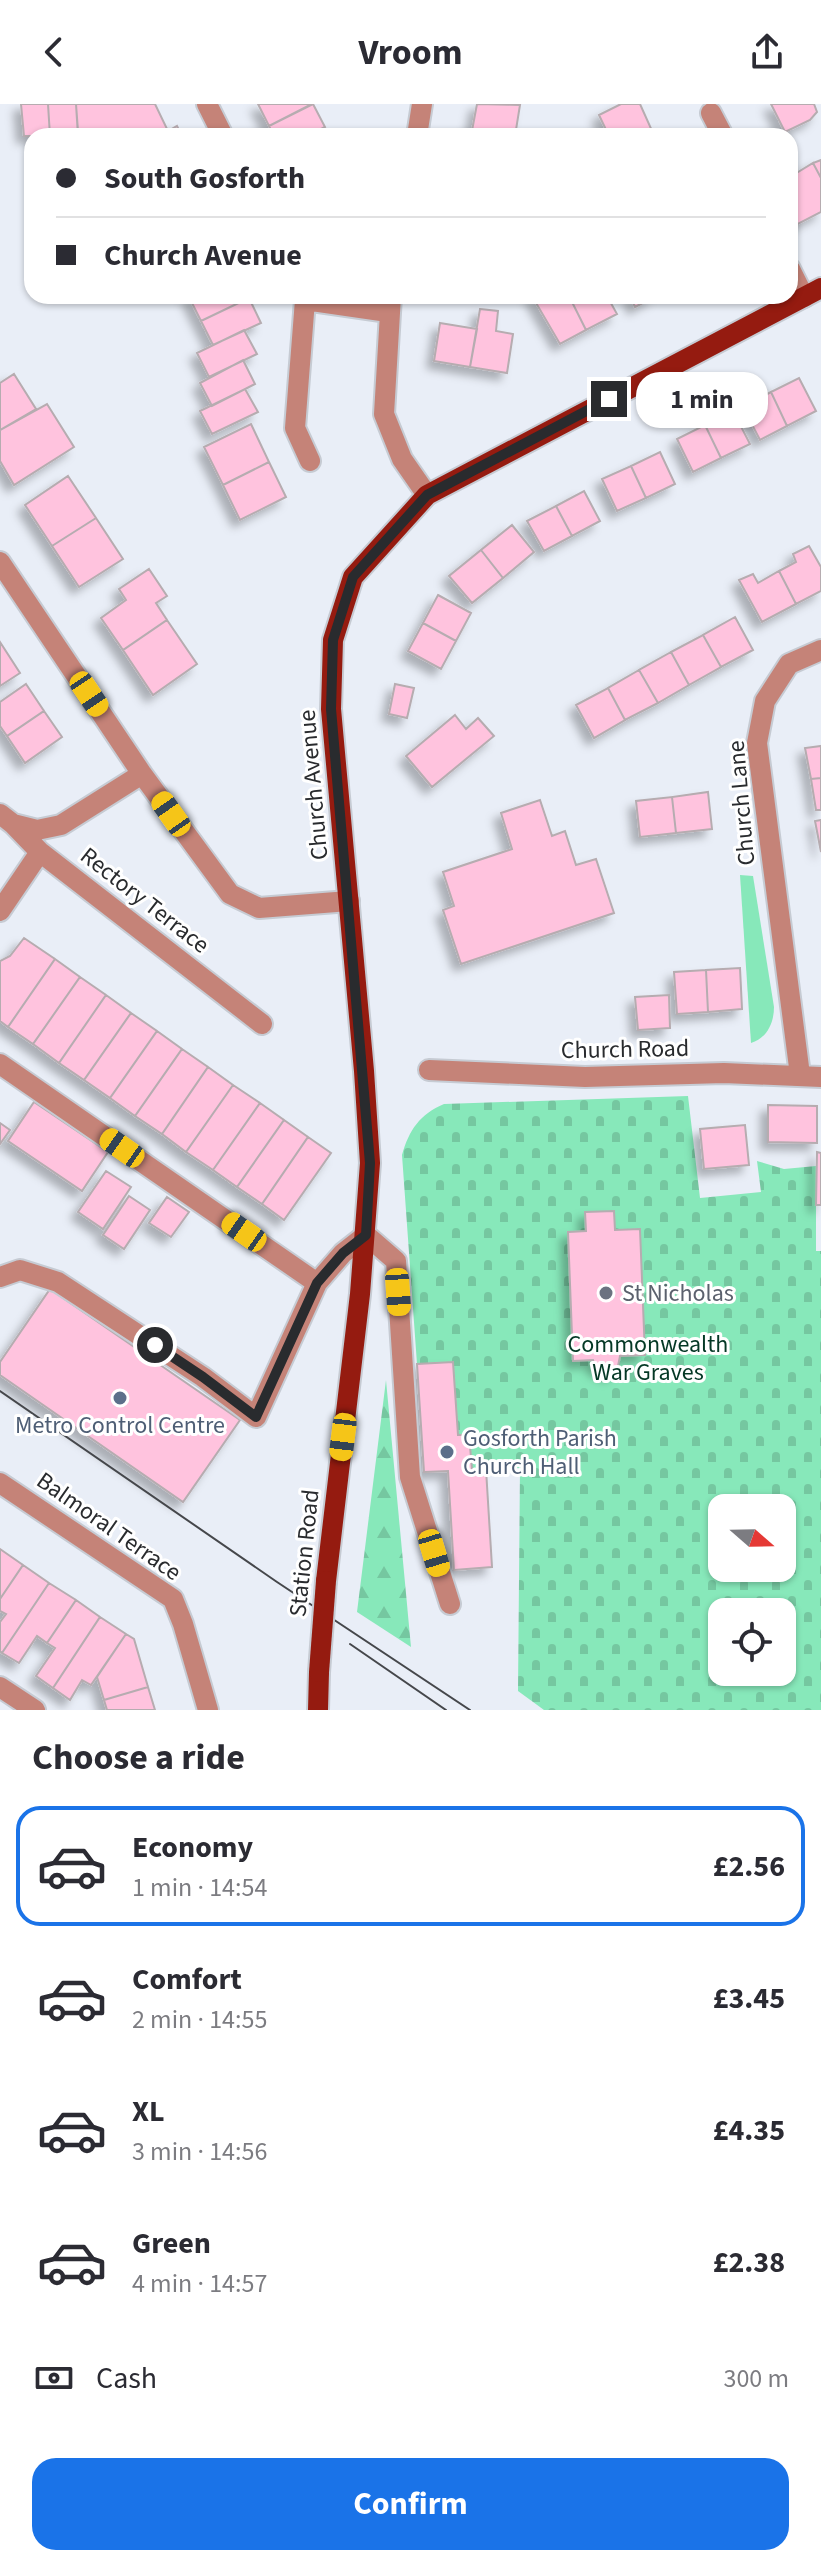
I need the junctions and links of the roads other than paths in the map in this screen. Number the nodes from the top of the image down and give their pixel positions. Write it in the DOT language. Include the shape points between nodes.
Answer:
graph roads {
  1 [pos="207,104"];
  2 [pos="422,104"];
  3 [pos="711,113"];
  4 [pos="219,128"];
  5 [pos="418,128"];
  6 [pos="719,128"];
  7 [pos="798,277"];
  8 [pos="812,292"];
  9 [pos="304,304"];
  10 [pos="390,304"];
  11 [pos="789,304"];
  12 [pos="310,461"];
  13 [pos="427,495"];
  14 [pos="0,562"];
  15 [pos="821,650"];
  16 [pos="142,774"];
  17 [pos="7,819"];
  18 [pos="40,852"];
  19 [pos="349,901"];
  20 [pos="0,911"];
  21 [pos="262,1024"];
  22 [pos="0,1064"];
  23 [pos="429,1070"];
  24 [pos="811,1076"];
  25 [pos="370,1163"];
  26 [pos="366,1235"];
  27 [pos="0,1277"];
  28 [pos="317,1283"];
  29 [pos="0,1483"];
  30 [pos="450,1604"];
  31 [pos="0,1687"];
  32 [pos="35,1710"];
  33 [pos="208,1710"];
  34 [pos="318,1710"];
  1 -- 4 [label="street"];
  2 -- 5 [label="street"];
  3 -- 6 [label="street"];
  7 -- 8 [label="street"];
  9 -- 12 [label="street" via="295,428"];
  10 -- 13 [label="street" via="384,414 402,459"];
  11 -- 13 [label="main road, Church Avenue"];
  13 -- 19 [label="main road, Church Avenue" via="353,577 333,640 331,709"];
  14 -- 16 [label="street"];
  15 -- 24 [label="street, Church Lane" via="789,664 765,701 757,743"];
  16 -- 17 [label="street" via="61,825 37,830"];
  16 -- 19 [label="street" via="230,894 259,908"];
  17 -- 18 [label="street, Rectory Terrace"];
  18 -- 20 [label="street"];
  18 -- 21 [label="street, Rectory Terrace"];
  19 -- 25 [label="main road, Church Avenue"];
  22 -- 28 [label="street"];
  23 -- 24 [label="street, Church Road" via="585,1077"];
  25 -- 26 [label="main road, Station Road"];
  26 -- 28 [label="street"];
  26 -- 30 [label="street" via="396,1261 410,1477"];
  26 -- 34 [label="main road, Station Road, bridge" via="326,1581"];
  27 -- 28 [label="street" via="20,1270 58,1282 256,1417"];
  29 -- 33 [label="street, Balmoral Terrace" via="173,1599"];
  31 -- 32 [label="street"];
}
